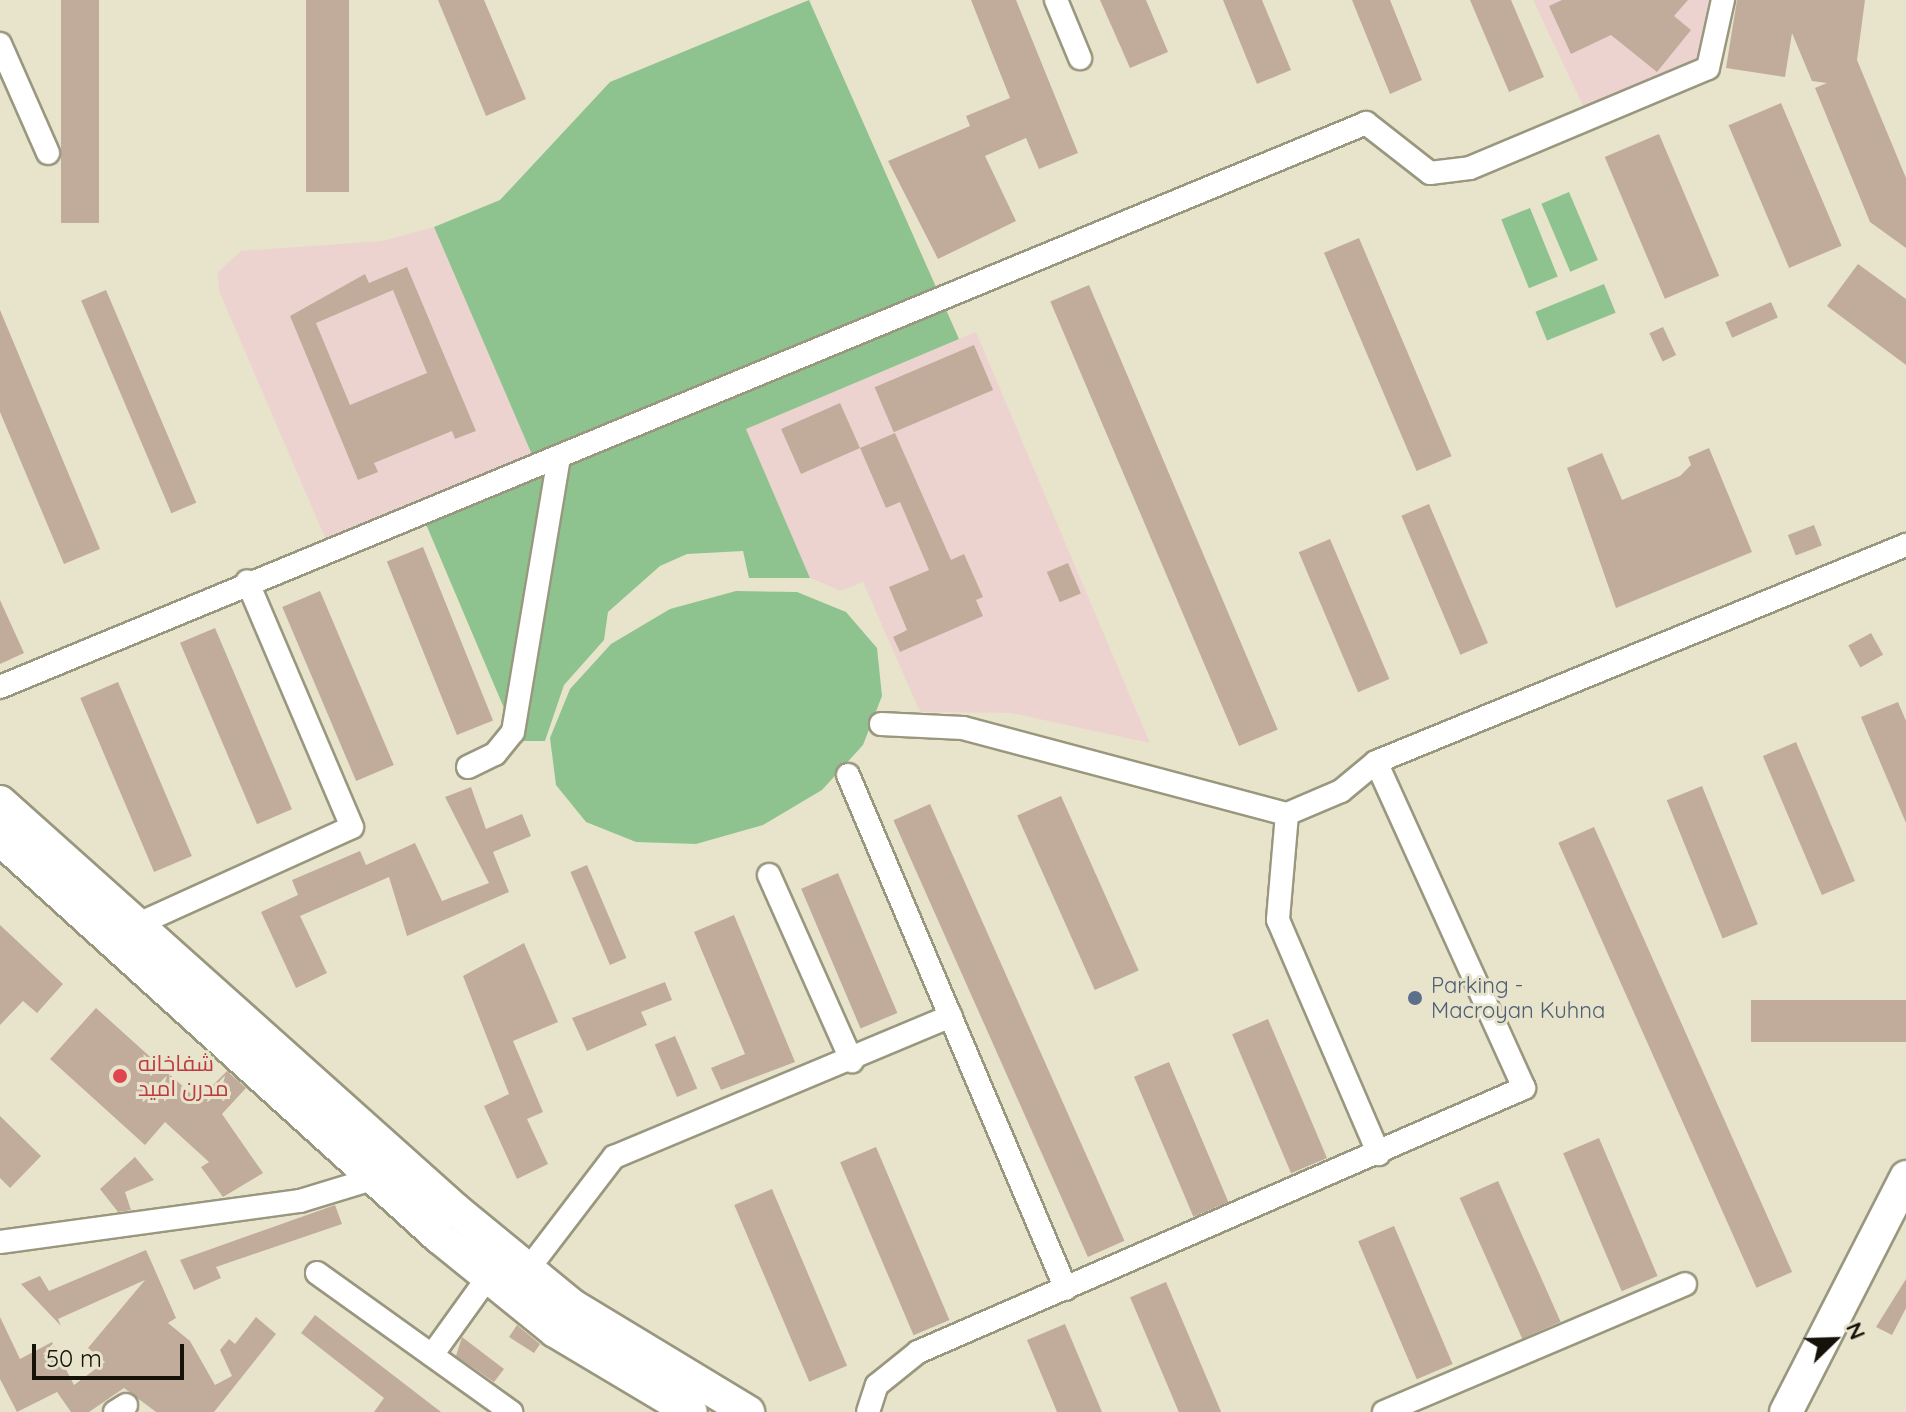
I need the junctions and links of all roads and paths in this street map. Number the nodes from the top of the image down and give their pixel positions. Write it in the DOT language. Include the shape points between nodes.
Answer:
graph roads {
  1 [pos="1056,0"];
  2 [pos="1723,0"];
  3 [pos="0,44"];
  4 [pos="1080,58"];
  5 [pos="48,153"];
  6 [pos="559,457"];
  7 [pos="1906,545"];
  8 [pos="247,581"];
  9 [pos="0,687"];
  10 [pos="881,724"];
  11 [pos="1376,762"];
  12 [pos="468,767"];
  13 [pos="848,775"];
  14 [pos="0,802"];
  15 [pos="1287,814"];
  16 [pos="0,839"];
  17 [pos="769,875"];
  18 [pos="134,926"];
  19 [pos="951,1016"];
  20 [pos="852,1061"];
  21 [pos="1379,1154"];
  22 [pos="1906,1177"];
  23 [pos="375,1178"];
  24 [pos="1906,1211"];
  25 [pos="0,1242"];
  26 [pos="529,1268"];
  27 [pos="317,1273"];
  28 [pos="496,1282"];
  29 [pos="1685,1284"];
  30 [pos="1066,1289"];
  31 [pos="432,1355"];
  32 [pos="511,1412"];
  33 [pos="691,1412"];
  34 [pos="748,1412"];
  35 [pos="868,1412"];
  36 [pos="1384,1412"];
  37 [pos="1786,1412"];
  38 [pos="1803,1412"];
  1 -- 4 [label="street"];
  2 -- 6 [label="street" via="1708,68 1470,168 1430,173 1366,123"];
  3 -- 5 [label="street"];
  6 -- 8 [label="street"];
  6 -- 12 [label="street" via="513,732 495,754"];
  7 -- 11 [label="street"];
  8 -- 9 [label="street"];
  8 -- 18 [label="street" via="352,827"];
  10 -- 15 [label="street" via="963,728"];
  11 -- 15 [label="street" via="1341,791"];
  11 -- 21 [label="street" via="1524,1088"];
  13 -- 19 [label="street"];
  14 -- 18 [label="main road"];
  15 -- 21 [label="street" via="1278,920"];
  16 -- 23 [label="main road"];
  17 -- 20 [label="street"];
  18 -- 26 [label="main road"];
  19 -- 20 [label="street"];
  19 -- 30 [label="street"];
  20 -- 26 [label="street" via="614,1157"];
  21 -- 30 [label="street"];
  22 -- 37 [label="main road"];
  23 -- 25 [label="street" via="300,1201"];
  23 -- 28 [label="main road"];
  24 -- 38 [label="main road"];
  26 -- 34 [label="main road" via="598,1322"];
  27 -- 31 [label="street"];
  28 -- 31 [label="street" via="483,1284"];
  28 -- 33 [label="main road" via="555,1331"];
  29 -- 36 [label="street"];
  30 -- 35 [label="street" via="918,1352 877,1385"];
  31 -- 32 [label="street"];
}
